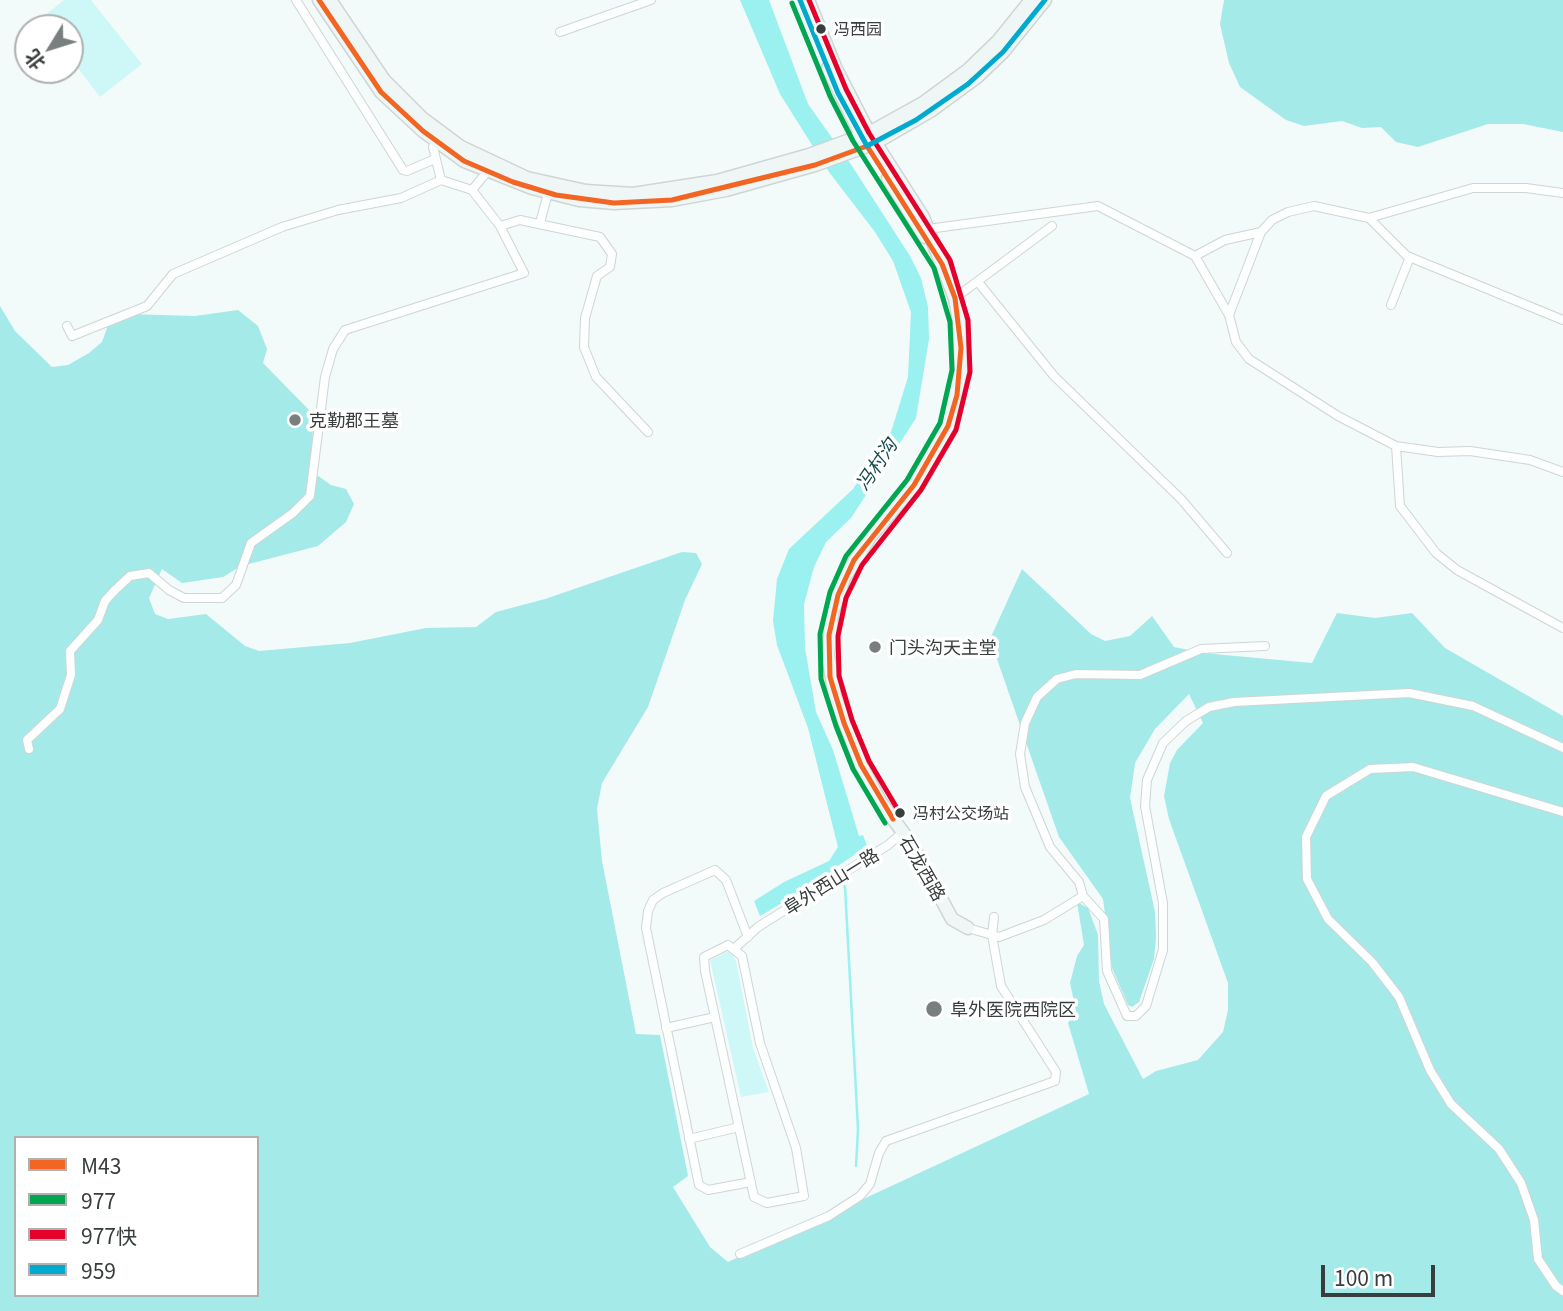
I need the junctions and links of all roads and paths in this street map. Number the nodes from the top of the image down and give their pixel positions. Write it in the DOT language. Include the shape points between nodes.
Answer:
graph roads {
  1 [pos="296,0"];
  2 [pos="320,0"];
  3 [pos="330,0"];
  4 [pos="650,0"];
  5 [pos="800,0"];
  6 [pos="808,0"];
  7 [pos="1031,0"];
  8 [pos="1045,0"];
  9 [pos="560,32"];
  10 [pos="440,137"];
  11 [pos="868,139"];
  12 [pos="435,159"];
  13 [pos="812,160"];
  14 [pos="487,172"];
  15 [pos="441,180"];
  16 [pos="472,190"];
  17 [pos="548,193"];
  18 [pos="1563,193"];
  19 [pos="1368,218"];
  20 [pos="540,223"];
  21 [pos="500,226"];
  22 [pos="1052,226"];
  23 [pos="928,229"];
  24 [pos="1261,232"];
  25 [pos="1195,256"];
  26 [pos="1409,257"];
  27 [pos="942,264"];
  28 [pos="978,282"];
  29 [pos="955,298"];
  30 [pos="1391,305"];
  31 [pos="1229,315"];
  32 [pos="1563,320"];
  33 [pos="67,326"];
  34 [pos="648,432"];
  35 [pos="1396,446"];
  36 [pos="1563,472"];
  37 [pos="1227,553"];
  38 [pos="1563,628"];
  39 [pos="1265,646"];
  40 [pos="1563,748"];
  41 [pos="29,749"];
  42 [pos="1563,812"];
  43 [pos="902,833"];
  44 [pos="1083,896"];
  45 [pos="994,917"];
  46 [pos="968,929"];
  47 [pos="992,935"];
  48 [pos="748,937"];
  49 [pos="736,948"];
  50 [pos="715,1017"];
  51 [pos="666,1028"];
  52 [pos="739,1127"];
  53 [pos="689,1139"];
  54 [pos="751,1182"];
  55 [pos="740,1254"];
  56 [pos="1563,1291"];
  1 -- 12 [label="street" via="403,170"];
  2 -- 10 [label="main road" via="381,92"];
  3 -- 10 [label="main road" via="384,80"];
  4 -- 9 [label="street"];
  5 -- 11 [label="main road, 石龙西路" via="838,93"];
  6 -- 11 [label="main road, 石龙西路"];
  7 -- 11 [label="main road" via="968,70"];
  8 -- 11 [label="main road" via="977,77 940,104"];
  10 -- 12 [label="street" via="433,147"];
  10 -- 13 [label="main road" via="510,171 565,188 603,193 699,186"];
  10 -- 14 [label="main road" via="464,161"];
  11 -- 13 [label="main road"];
  11 -- 23 [label="main road, 石龙西路"];
  11 -- 27 [label="main road, 石龙西路"];
  12 -- 15 [label="street"];
  13 -- 17 [label="main road" via="726,190 655,202 597,202"];
  14 -- 16 [label="street"];
  14 -- 17 [label="main road"];
  15 -- 16 [label="street"];
  15 -- 33 [label="street" via="401,198 282,227 173,274 147,306 72,336"];
  16 -- 21 [label="street"];
  17 -- 20 [label="street"];
  18 -- 19 [label="street" via="1473,188"];
  19 -- 24 [label="street" via="1314,206 1288,212"];
  19 -- 26 [label="street"];
  20 -- 21 [label="street" via="520,220"];
  20 -- 34 [label="street" via="600,237 612,254 610,267 597,276 585,318 583,347 596,377"];
  21 -- 41 [label="street" via="524,273 345,330 333,349 325,377 310,496 251,543 236,585 222,598 184,598 149,573 130,576 105,601 98,620 70,651 71,675 60,709 27,740"];
  22 -- 28 [label="street"];
  23 -- 25 [label="street" via="1098,206"];
  23 -- 27 [label="main road, 石龙西路"];
  24 -- 25 [label="street" via="1225,240"];
  24 -- 31 [label="street"];
  25 -- 31 [label="street"];
  26 -- 30 [label="street"];
  26 -- 32 [label="street"];
  27 -- 29 [label="main road, 石龙西路"];
  28 -- 29 [label="street"];
  28 -- 37 [label="street" via="1054,376 1181,499"];
  29 -- 43 [label="main road, 石龙西路" via="961,371 948,426 914,485 854,560 838,595 829,635 830,677 844,723 880,801"];
  31 -- 35 [label="street" via="1236,342 1249,359 1338,416"];
  35 -- 36 [label="street" via="1506,456"];
  35 -- 38 [label="street" via="1399,506 1436,553 1457,570"];
  39 -- 44 [label="street" via="1201,649 1140,675 1076,674 1057,679 1037,697 1025,723 1020,754 1026,787 1050,847 1080,882"];
  40 -- 44 [label="street" via="1473,706 1409,693 1234,702 1209,708 1186,721 1163,743 1147,780 1146,821 1163,903 1164,939 1158,973 1146,1006 1136,1016 1127,1016 1107,971 1104,919"];
  42 -- 56 [label="street" via="1413,767 1370,769 1326,796 1306,837 1307,880 1328,919 1372,962 1399,997 1430,1070 1451,1104 1499,1149 1521,1183 1534,1220 1538,1259"];
  43 -- 46 [label="main road, 石龙西路" via="952,919"];
  43 -- 48 [label="street, 阜外西山一路"];
  44 -- 47 [label="street" via="1044,920 999,937"];
  45 -- 47 [label="street"];
  46 -- 47 [label="street"];
  47 -- 55 [label="street" via="1001,986 1056,1072 1055,1081 886,1142 870,1184 860,1196 829,1216"];
  48 -- 49 [label="street, 阜外西山一路"];
  48 -- 51 [label="street" via="726,880 715,870 653,900 646,928"];
  49 -- 50 [label="street" via="719,947 704,957"];
  49 -- 54 [label="street" via="749,981 760,1043 796,1147 804,1196 758,1201"];
  50 -- 51 [label="street"];
  50 -- 52 [label="street"];
  51 -- 53 [label="street"];
  52 -- 53 [label="street"];
  52 -- 54 [label="street"];
  53 -- 54 [label="street" via="699,1185 708,1190"];
}
